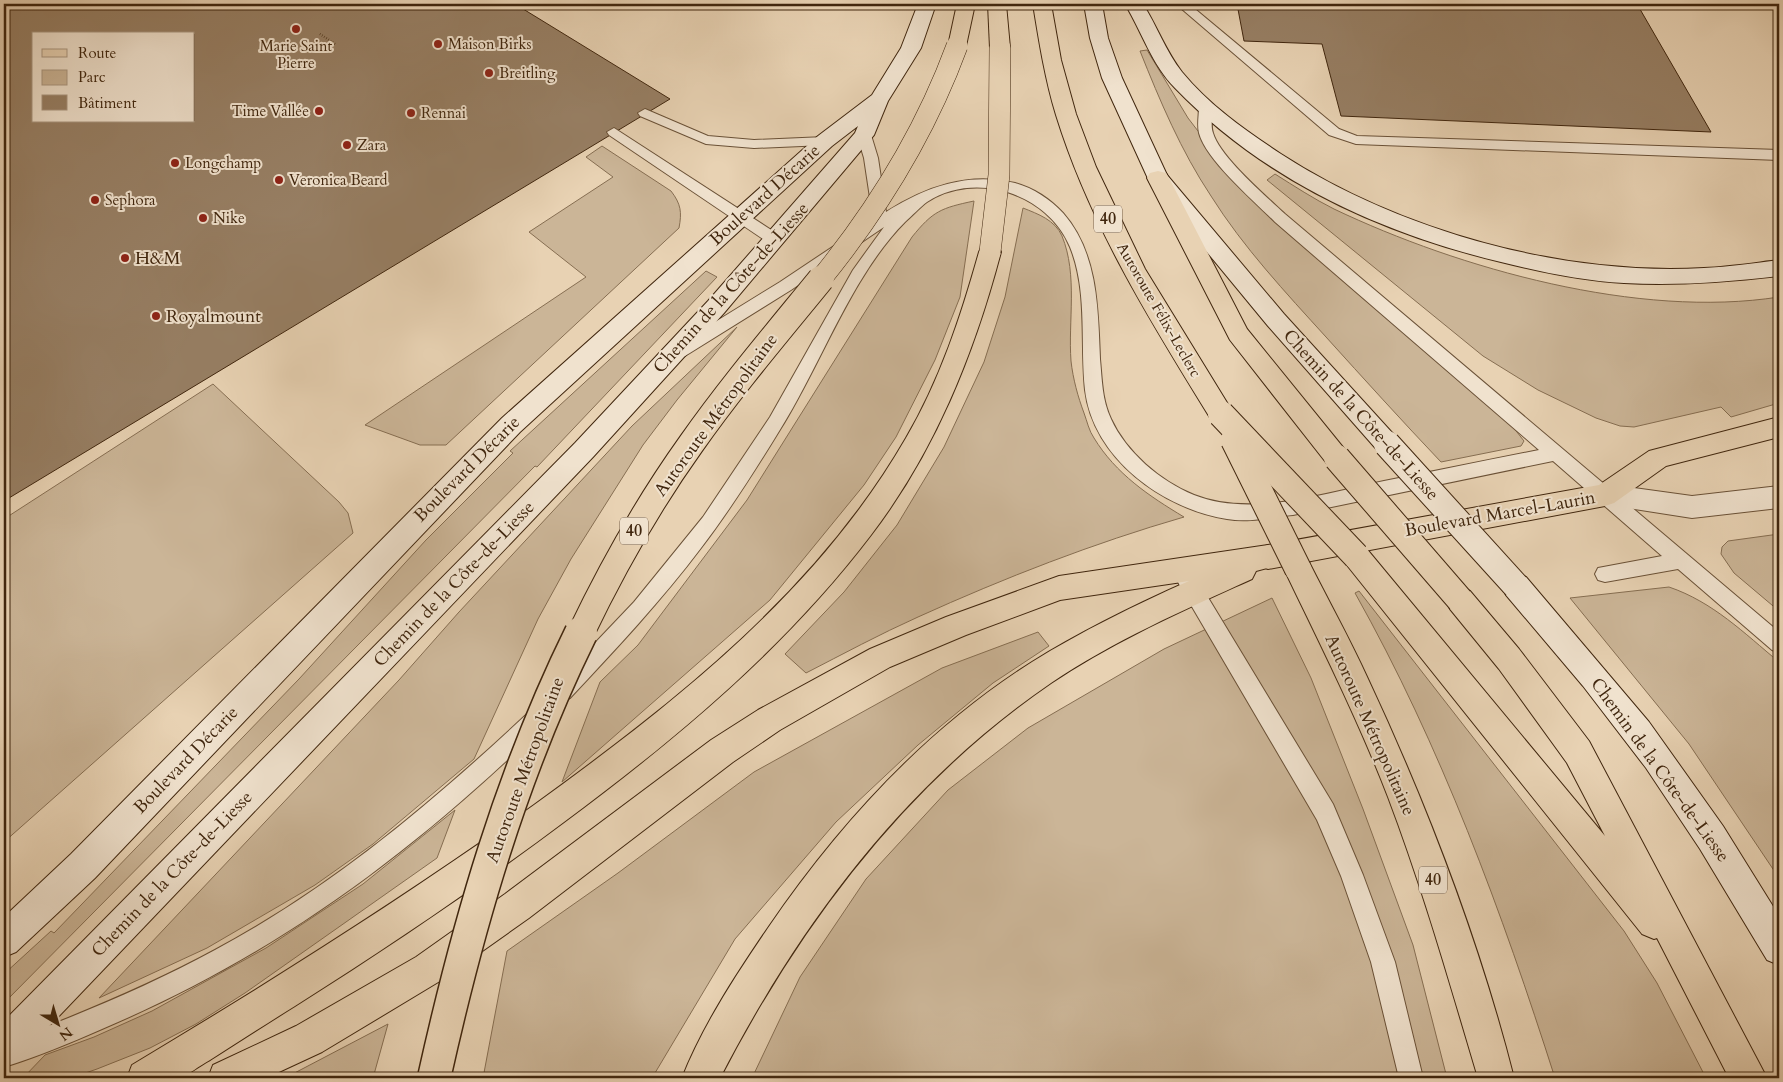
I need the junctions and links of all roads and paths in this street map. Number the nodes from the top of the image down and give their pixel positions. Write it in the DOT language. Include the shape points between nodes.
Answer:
graph roads {
  1 [pos="927,4"];
  2 [pos="966,4"];
  3 [pos="997,4"];
  4 [pos="1042,4"];
  5 [pos="1093,4"];
  6 [pos="1134,4"];
  7 [pos="1182,4"];
  8 [pos="320,34"];
  9 [pos="335,44"];
  10 [pos="879,99"];
  11 [pos="1206,106"];
  12 [pos="646,113"];
  13 [pos="614,132"];
  14 [pos="864,135"];
  15 [pos="825,141"];
  16 [pos="1779,155"];
  17 [pos="1158,178"];
  18 [pos="920,201"];
  19 [pos="742,218"];
  20 [pos="877,226"];
  21 [pos="774,239"];
  22 [pos="871,256"];
  23 [pos="1779,268"];
  24 [pos="668,359"];
  25 [pos="1221,414"];
  26 [pos="1779,427"];
  27 [pos="1558,454"];
  28 [pos="1604,495"];
  29 [pos="1779,497"];
  30 [pos="1680,561"];
  31 [pos="1605,574"];
  32 [pos="1187,581"];
  33 [pos="1779,644"];
  34 [pos="4,940"];
  35 [pos="1779,948"];
  36 [pos="1691,967"];
  37 [pos="4,1047"];
  38 [pos="4,1055"];
  39 [pos="145,1078"];
  40 [pos="226,1078"];
  41 [pos="434,1078"];
  42 [pos="700,1078"];
  43 [pos="1411,1078"];
  44 [pos="1496,1078"];
  45 [pos="1749,1078"];
  1 -- 10 [label="main road, Boulevard Décarie" via="911,48"];
  2 -- 41 [label="main road, Autoroute Métropolitaine / 40, bridge" via="957,46 948,69 899,170 833,263 734,384 690,446 622,552 584,623 541,723 477,902"];
  3 -- 39 [label="main road, bridge" via="1002,137 999,194 980,293 962,349 920,438 900,472 832,565 767,636 687,709 564,803 478,865 300,984"];
  4 -- 25 [label="main road, Autoroute Félix-Leclerc / 40" via="1050,56 1063,106 1101,204 1150,301"];
  5 -- 17 [label="main road, Chemin de la Côte-de-Liesse" via="1099,38 1112,78"];
  6 -- 11 [label="main road" via="1173,72"];
  7 -- 16 [label="lane" via="1334,132 1356,140"];
  8 -- 9 [label="path"];
  10 -- 14 [label="main road, Chemin de la Côte-de-Liesse"];
  10 -- 15 [label="main road, Boulevard Décarie"];
  11 -- 23 [label="main road" via="1259,149 1331,193 1388,220 1460,244 1550,265 1622,274 1693,277"];
  11 -- 27 [label="lane" via="1206,134 1211,142 1233,170 1280,218"];
  12 -- 15 [label="lane" via="706,140 754,144"];
  13 -- 19 [label="lane"];
  14 -- 20 [label="lane" via="878,199"];
  14 -- 21 [label="main road, Chemin de la Côte-de-Liesse"];
  15 -- 19 [label="main road, Boulevard Décarie"];
  17 -- 35 [label="main road, Chemin de la Côte-de-Liesse, bridge" via="1282,327 1599,682 1639,733 1720,851"];
  17 -- 36 [label="main road, bridge" via="1238,334 1271,378 1509,659 1578,752"];
  18 -- 20 [label="lane"];
  18 -- 22 [label="lane" via="894,225"];
  18 -- 27 [label="lane" via="948,188 992,183 1029,193 1060,217 1081,255 1087,289 1095,398 1103,420 1110,434 1137,466 1171,493 1190,502 1228,512 1284,508"];
  19 -- 21 [label="lane"];
  19 -- 34 [label="main road, Boulevard Décarie" via="482,453 83,866"];
  20 -- 22 [label="lane"];
  20 -- 24 [label="lane"];
  21 -- 24 [label="main road, Chemin de la Côte-de-Liesse"];
  22 -- 38 [label="lane" via="778,420 711,520 620,631 548,708 483,770 417,827 354,874 226,957 108,1014"];
  24 -- 37 [label="main road, Chemin de la Côte-de-Liesse" via="584,450"];
  25 -- 36 [label="main road, bridge" via="1356,556"];
  25 -- 44 [label="main road, Autoroute Métropolitaine / 40, bridge" via="1381,740 1456,943"];
  26 -- 28 [label="main road, Boulevard Marcel-Laurin" via="1658,458"];
  27 -- 28 [label="lane"];
  28 -- 29 [label="main road" via="1692,508"];
  28 -- 30 [label="lane"];
  28 -- 32 [label="main road, Boulevard Marcel-Laurin" via="1268,557"];
  30 -- 31 [label="lane"];
  30 -- 33 [label="lane"];
  32 -- 40 [label="main road" via="1059,588 956,626 872,662 769,720 722,751 428,969 309,1039"];
  32 -- 42 [label="main road, Boulevard Marcel-Laurin" via="1039,674 976,721 887,804 784,934 753,982"];
  32 -- 43 [label="lane" via="1325,812 1383,962"];
  36 -- 45 [label="main road"];
}
